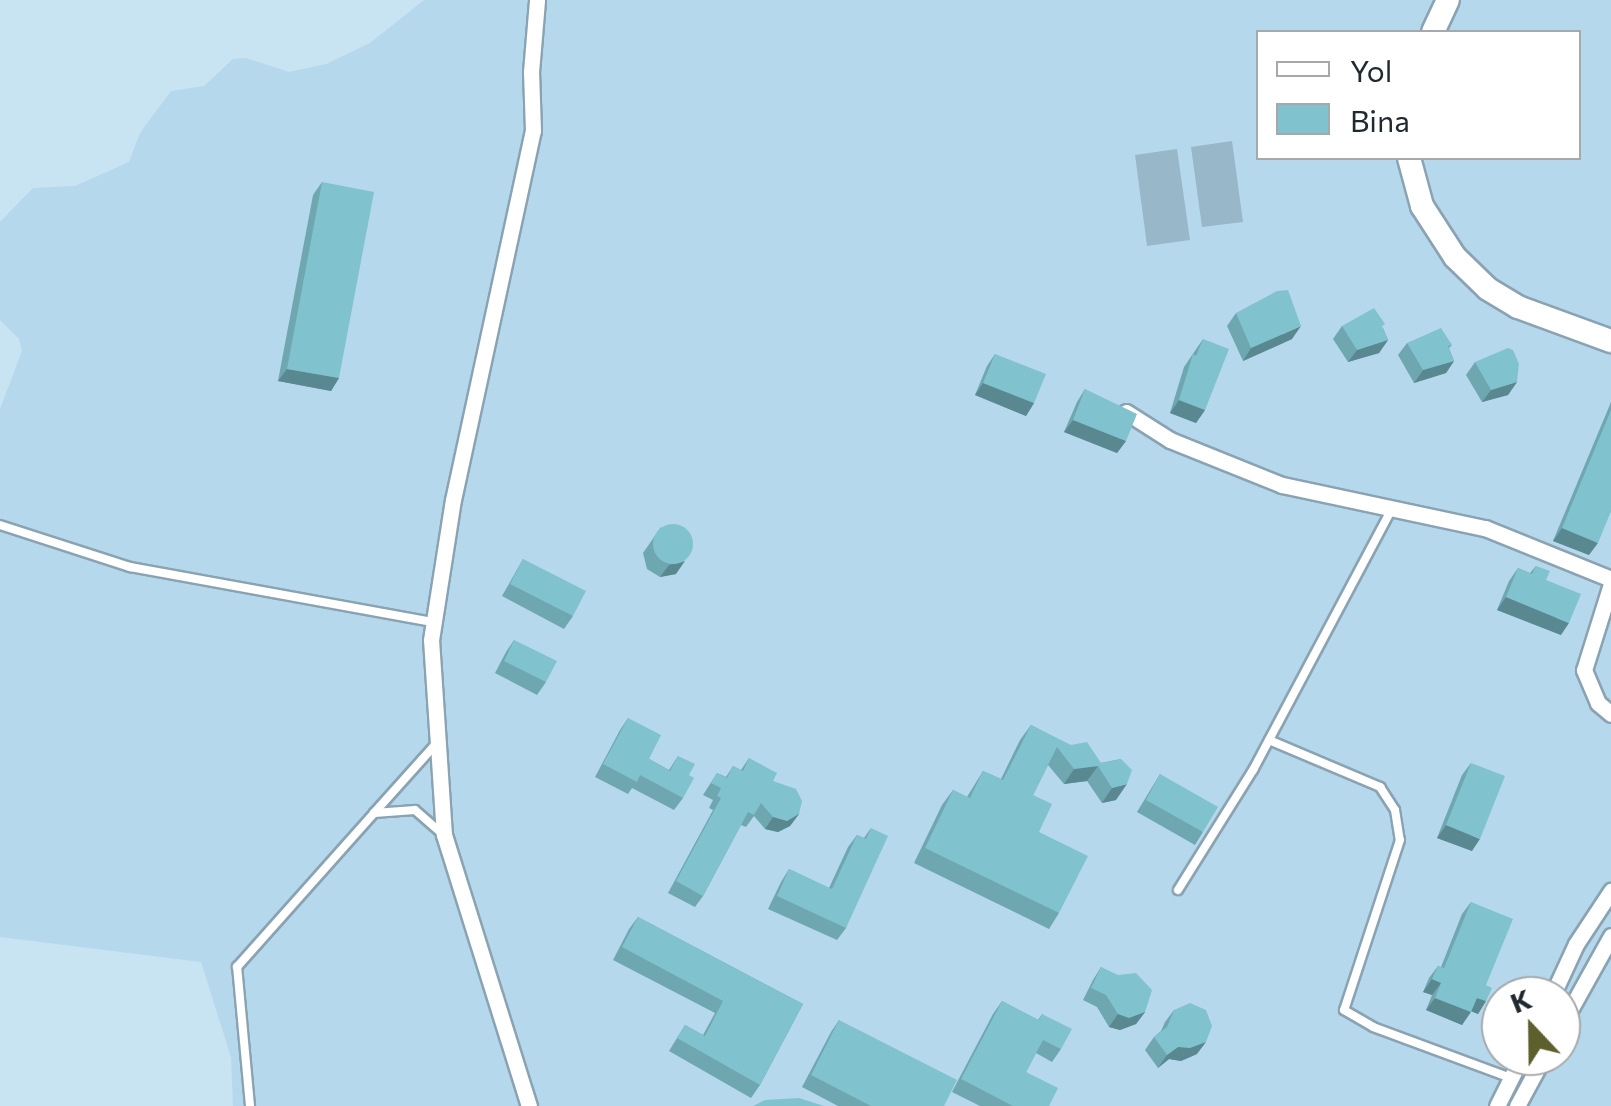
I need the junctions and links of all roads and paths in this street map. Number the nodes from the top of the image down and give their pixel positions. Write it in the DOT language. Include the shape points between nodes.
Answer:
graph roads {
  1 [pos="537,0"];
  2 [pos="1430,0"];
  3 [pos="1448,0"];
  4 [pos="1424,30"];
  5 [pos="1434,30"];
  6 [pos="1410,160"];
  7 [pos="1611,341"];
  8 [pos="1126,412"];
  9 [pos="1392,509"];
  10 [pos="0,525"];
  11 [pos="1611,582"];
  12 [pos="434,622"];
  13 [pos="1611,714"];
  14 [pos="1268,740"];
  15 [pos="438,742"];
  16 [pos="374,813"];
  17 [pos="444,835"];
  18 [pos="1178,890"];
  19 [pos="1611,891"];
  20 [pos="1611,936"];
  21 [pos="1561,976"];
  22 [pos="1581,990"];
  23 [pos="1533,1076"];
  24 [pos="1511,1078"];
  25 [pos="525,1105"];
  26 [pos="250,1106"];
  27 [pos="1497,1106"];
  28 [pos="1517,1106"];
  1 -- 12 [label="street" via="533,131 452,500"];
  2 -- 4 [label="street"];
  3 -- 5 [label="street"];
  6 -- 7 [label="street" via="1422,206 1488,290"];
  8 -- 9 [label="street" via="1170,440 1282,485"];
  9 -- 11 [label="street" via="1485,528"];
  9 -- 14 [label="lane"];
  10 -- 12 [label="lane" via="130,567"];
  11 -- 13 [label="street" via="1584,670 1598,703"];
  12 -- 15 [label="street"];
  14 -- 18 [label="lane"];
  14 -- 24 [label="lane" via="1380,787 1395,810 1400,840 1344,1010"];
  15 -- 16 [label="lane"];
  15 -- 17 [label="street"];
  16 -- 17 [label="lane" via="414,810"];
  16 -- 26 [label="lane" via="237,967"];
  17 -- 25 [label="street"];
  19 -- 21 [label="street"];
  20 -- 22 [label="street"];
  23 -- 28 [label="street"];
  24 -- 27 [label="street"];
}
